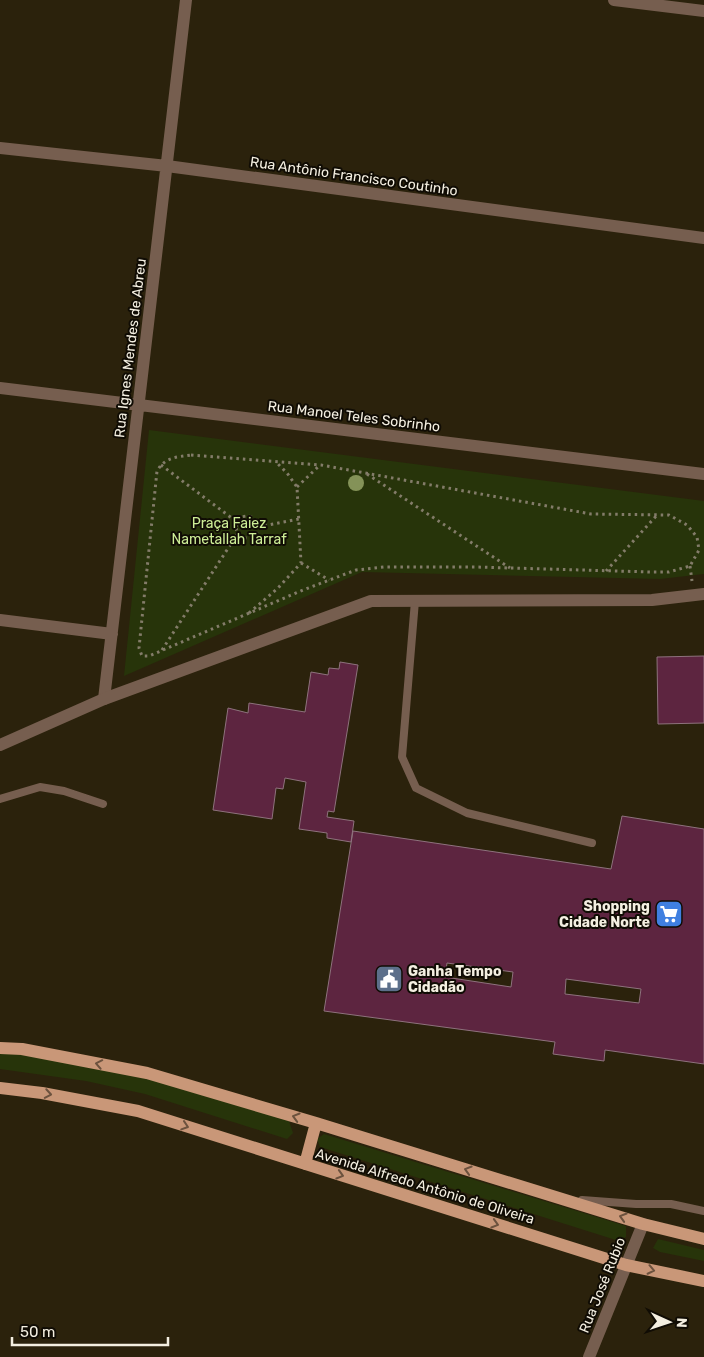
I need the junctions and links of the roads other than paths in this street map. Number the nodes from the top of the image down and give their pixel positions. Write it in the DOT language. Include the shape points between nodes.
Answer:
graph roads {
  1 [pos="186,0"];
  2 [pos="614,0"];
  3 [pos="704,11"];
  4 [pos="0,148"];
  5 [pos="166,166"];
  6 [pos="704,238"];
  7 [pos="0,388"];
  8 [pos="139,405"];
  9 [pos="704,474"];
  10 [pos="704,594"];
  11 [pos="415,601"];
  12 [pos="0,620"];
  13 [pos="112,634"];
  14 [pos="104,699"];
  15 [pos="0,745"];
  16 [pos="0,798"];
  17 [pos="103,804"];
  18 [pos="592,843"];
  19 [pos="0,1048"];
  20 [pos="0,1088"];
  21 [pos="316,1123"];
  22 [pos="305,1164"];
  23 [pos="561,1198"];
  24 [pos="704,1211"];
  25 [pos="643,1224"];
  26 [pos="704,1239"];
  27 [pos="626,1265"];
  28 [pos="704,1281"];
  29 [pos="588,1357"];
  1 -- 5 [label="street, Rua Ignes Mendes de Abreu"];
  2 -- 3 [label="street"];
  4 -- 5 [label="street, Rua Antônio Francisco Coutinho"];
  5 -- 6 [label="street, Rua Antônio Francisco Coutinho"];
  5 -- 8 [label="street, Rua Ignes Mendes de Abreu"];
  7 -- 8 [label="street, Rua Manoel Teles Sobrinho"];
  8 -- 9 [label="street, Rua Manoel Teles Sobrinho"];
  8 -- 13 [label="street, Rua Ignes Mendes de Abreu"];
  10 -- 11 [label="street" via="652,600"];
  11 -- 14 [label="street" via="371,601"];
  11 -- 18 [label="lane" via="402,757 416,788 468,813"];
  12 -- 13 [label="street"];
  13 -- 14 [label="street, Rua Ignes Mendes de Abreu"];
  14 -- 15 [label="street"];
  16 -- 17 [label="lane" via="40,787"];
  21 -- 19 [label="main road, Avenida Alfredo Antônio de Oliveira, one-way" via="147,1073 22,1049"];
  20 -- 22 [label="main road, Avenida Alfredo Antônio de Oliveira, one-way" via="42,1092 138,1111"];
  21 -- 22 [label="main road"];
  23 -- 21 [label="main road, Avenida Alfredo Antônio de Oliveira, one-way"];
  22 -- 27 [label="main road, Avenida Alfredo Antônio de Oliveira, one-way"];
  23 -- 24 [label="lane" via="671,1204"];
  25 -- 23 [label="main road, Avenida Alfredo Antônio de Oliveira, one-way"];
  25 -- 26 [label="main road, Avenida Alfredo Antônio de Oliveira"];
  25 -- 27 [label="street, Rua José Rubio"];
  27 -- 28 [label="main road, Avenida Alfredo Antônio de Oliveira, one-way"];
  27 -- 29 [label="street, Rua José Rubio"];
}
